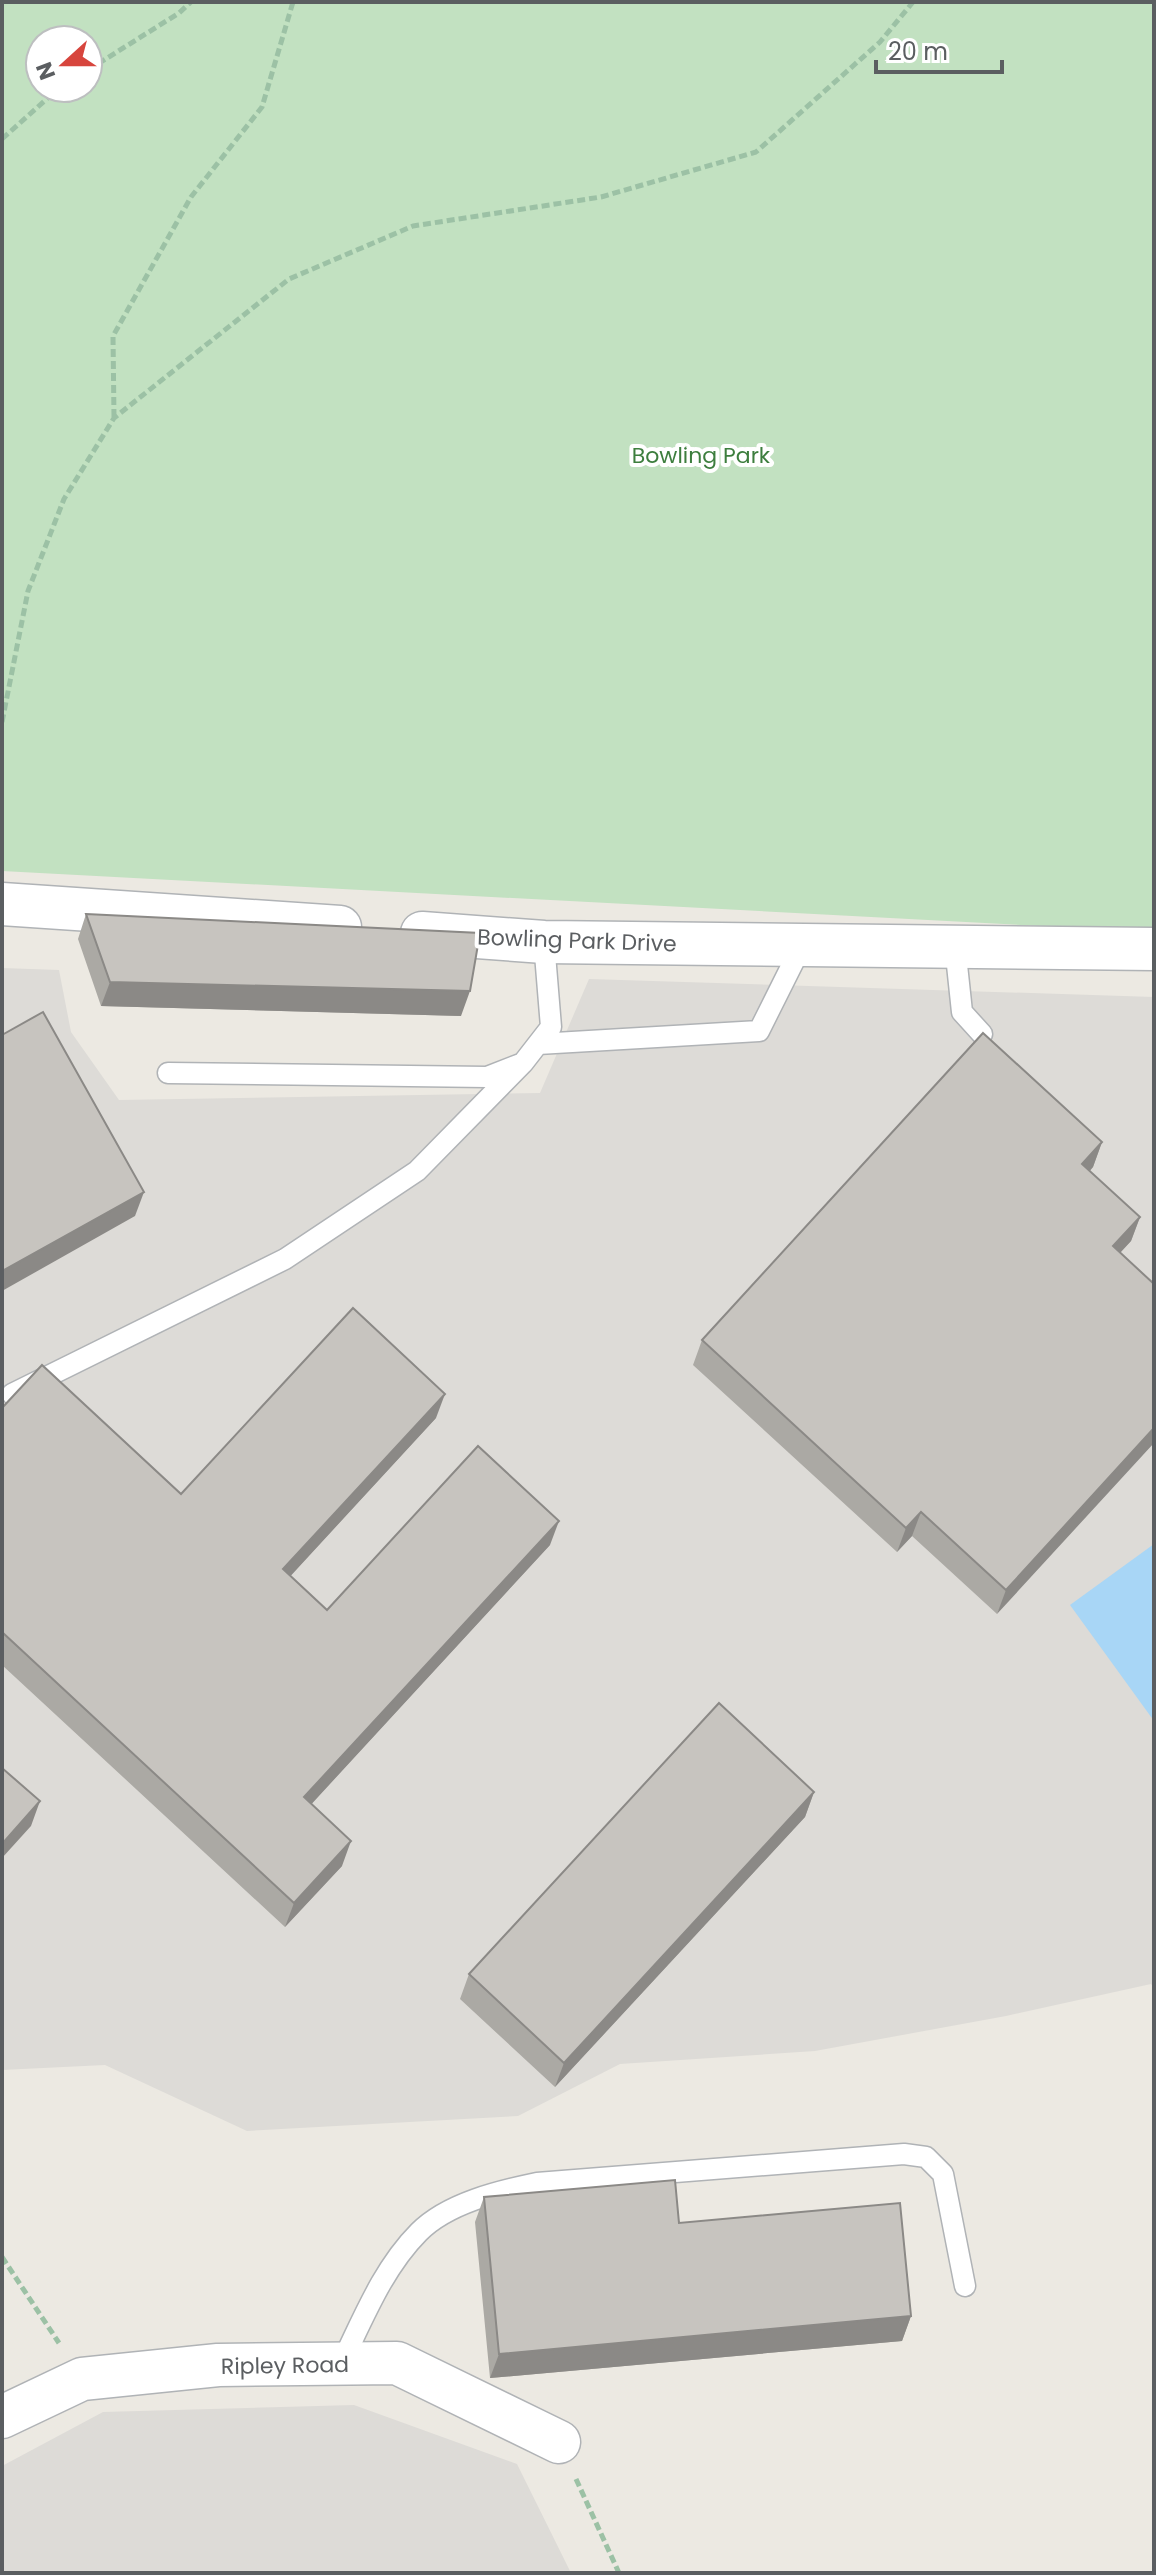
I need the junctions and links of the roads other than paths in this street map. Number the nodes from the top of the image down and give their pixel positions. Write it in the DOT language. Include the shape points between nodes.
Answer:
graph roads {
  1 [pos="2,904"];
  2 [pos="544,942"];
  3 [pos="802,945"];
  4 [pos="955,946"];
  5 [pos="1154,949"];
  6 [pos="982,1034"];
  7 [pos="538,1044"];
  8 [pos="523,1063"];
  9 [pos="168,1073"];
  10 [pos="12,1394"];
  11 [pos="965,2286"];
  12 [pos="341,2364"];
  13 [pos="2,2417"];
  14 [pos="559,2442"];
  1 -- 2 [label="street, Bowling Park Drive"];
  2 -- 3 [label="street, Bowling Park Drive"];
  2 -- 7 [label="lane" via="551,1027"];
  3 -- 4 [label="street, Bowling Park Drive"];
  3 -- 7 [label="lane" via="759,1031"];
  4 -- 5 [label="street, Bowling Park Drive"];
  4 -- 6 [label="lane" via="962,1012"];
  7 -- 8 [label="lane"];
  8 -- 9 [label="lane" via="487,1077"];
  8 -- 10 [label="lane" via="417,1171 285,1259"];
  11 -- 12 [label="lane" via="943,2174 926,2157 904,2154 537,2183 472,2200 421,2230 380,2285"];
  12 -- 13 [label="street, Ripley Road" via="218,2365 82,2379"];
  12 -- 14 [label="street, Ripley Road" via="397,2363"];
}
